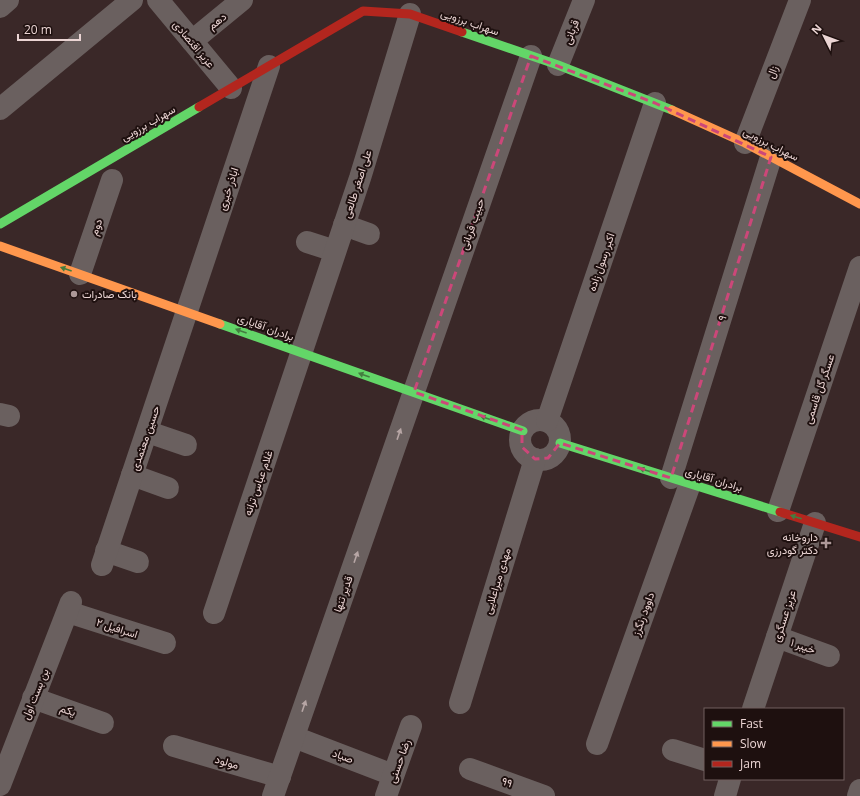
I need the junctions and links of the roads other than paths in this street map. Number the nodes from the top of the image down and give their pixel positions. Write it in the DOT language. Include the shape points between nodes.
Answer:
graph roads {
  1 [pos="8,0"];
  2 [pos="132,0"];
  3 [pos="158,0"];
  4 [pos="242,0"];
  5 [pos="584,0"];
  6 [pos="800,0"];
  7 [pos="365,6"];
  8 [pos="0,7"];
  9 [pos="410,14"];
  10 [pos="192,41"];
  11 [pos="531,56"];
  12 [pos="558,65"];
  13 [pos="269,66"];
  14 [pos="231,88"];
  15 [pos="655,102"];
  16 [pos="0,109"];
  17 [pos="745,144"];
  18 [pos="771,157"];
  19 [pos="112,180"];
  20 [pos="860,204"];
  21 [pos="0,224"];
  22 [pos="344,225"];
  23 [pos="369,234"];
  24 [pos="307,242"];
  25 [pos="0,246"];
  26 [pos="335,251"];
  27 [pos="860,267"];
  28 [pos="80,274"];
  29 [pos="188,312"];
  30 [pos="302,353"];
  31 [pos="414,392"];
  32 [pos="547,421"];
  33 [pos="523,431"];
  34 [pos="148,432"];
  35 [pos="560,443"];
  36 [pos="186,445"];
  37 [pos="535,459"];
  38 [pos="132,475"];
  39 [pos="680,481"];
  40 [pos="168,488"];
  41 [pos="778,511"];
  42 [pos="814,523"];
  43 [pos="860,537"];
  44 [pos="138,562"];
  45 [pos="70,607"];
  46 [pos="214,613"];
  47 [pos="777,637"];
  48 [pos="165,643"];
  49 [pos="829,656"];
  50 [pos="33,698"];
  51 [pos="460,703"];
  52 [pos="753,708"];
  53 [pos="103,723"];
  54 [pos="411,726"];
  55 [pos="294,737"];
  56 [pos="597,744"];
  57 [pos="174,746"];
  58 [pos="673,750"];
  59 [pos="704,760"];
  60 [pos="470,769"];
  61 [pos="393,775"];
  62 [pos="730,780"];
  63 [pos="0,785"];
  64 [pos="276,786"];
  65 [pos="386,796"];
  66 [pos="544,796"];
  67 [pos="724,796"];
  1 -- 8 [label="street"];
  2 -- 16 [label="street"];
  3 -- 10 [label="street, عزیز اقتصادی"];
  4 -- 10 [label="street, دهم"];
  5 -- 12 [label="street, قربانی"];
  6 -- 17 [label="street, زال"];
  7 -- 9 [label="main road, سهراب برزویی"];
  7 -- 13 [label="main road, سهراب برزویی"];
  9 -- 11 [label="main road, سهراب برزویی"];
  9 -- 22 [label="street, علی اصغر طالعی"];
  10 -- 14 [label="street, عزیز اقتصادی"];
  11 -- 12 [label="main road, سهراب برزویی"];
  11 -- 31 [label="street, حبیب قربانی"];
  12 -- 15 [label="main road, سهراب برزویی"];
  13 -- 14 [label="main road, سهراب برزویی"];
  13 -- 29 [label="street, اباذر خیری"];
  14 -- 21 [label="main road, سهراب برزویی"];
  15 -- 17 [label="main road, سهراب برزویی"];
  15 -- 32 [label="street, اکبر رسول زاده"];
  17 -- 18 [label="main road, سهراب برزویی"];
  18 -- 20 [label="main road, سهراب برزویی"];
  18 -- 39 [label="street, ۹" via="723,316"];
  19 -- 28 [label="street, دوم"];
  22 -- 23 [label="street"];
  22 -- 26 [label="street, علی اصغر طالعی"];
  24 -- 26 [label="street"];
  28 -- 25 [label="main road, برادران آقایاری, one-way"];
  26 -- 30 [label="street, علی اصغر طالعی"];
  27 -- 41 [label="street, عسگر گل قاسمی"];
  28 -- 29 [label="main road, برادران آقایاری"];
  30 -- 29 [label="main road, برادران آقایاری, one-way"];
  29 -- 34 [label="street, حسین معتمدی"];
  31 -- 30 [label="main road, برادران آقایاری, one-way"];
  30 -- 46 [label="street, غلام عباس ترانه"];
  33 -- 31 [label="main road, برادران آقایاری, one-way"];
  55 -- 31 [label="street, قدیر تنها, one-way"];
  32 -- 33 [label="street" via="536,420"];
  32 -- 35 [label="street" via="558,430"];
  33 -- 37 [label="street" via="522,448"];
  34 -- 36 [label="street"];
  34 -- 38 [label="street, حسین معتمدی"];
  35 -- 37 [label="street" via="558,449 548,458"];
  39 -- 35 [label="main road, برادران آقایاری, one-way"];
  37 -- 51 [label="street, مهدی میراعلایی"];
  38 -- 40 [label="street"];
  38 -- 44 [label="street, حسین معتمدی" via="104,558"];
  39 -- 41 [label="main road, برادران آقایاری"];
  39 -- 56 [label="street, داوود رنگرز"];
  42 -- 41 [label="main road, برادران آقایاری, one-way"];
  42 -- 43 [label="main road, برادران آقایاری"];
  42 -- 47 [label="street, عزیز عسگری"];
  45 -- 48 [label="street, اسرافیل ۲"];
  45 -- 50 [label="street, بن بست اول"];
  47 -- 49 [label="street, خیبر ۱"];
  47 -- 52 [label="street, عزیز عسگری"];
  50 -- 53 [label="street, یکم"];
  50 -- 63 [label="street, بن بست اول"];
  54 -- 61 [label="street, رضا حسنی"];
  55 -- 61 [label="street, صیاد"];
  55 -- 64 [label="street, قدیر تنها"];
  57 -- 64 [label="street, مولود"];
  58 -- 59 [label="street"];
  60 -- 66 [label="street, ۹۹"];
  61 -- 65 [label="street, رضا حسنی"];
  62 -- 67 [label="street"];
}
